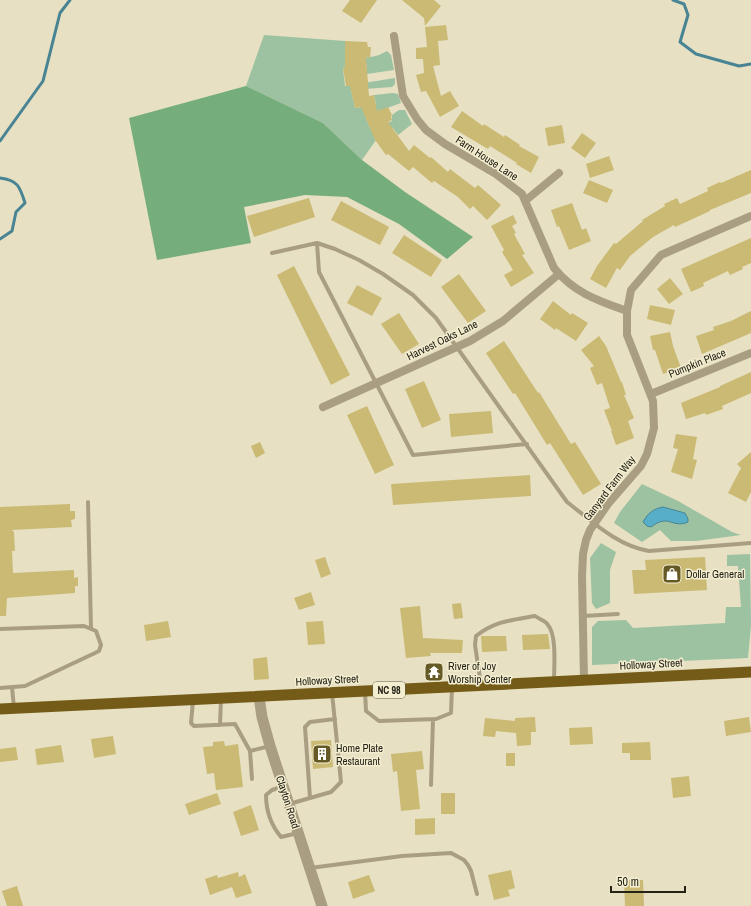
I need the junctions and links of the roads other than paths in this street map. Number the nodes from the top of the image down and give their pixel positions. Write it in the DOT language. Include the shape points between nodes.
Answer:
graph roads {
  1 [pos="394,36"];
  2 [pos="559,173"];
  3 [pos="525,201"];
  4 [pos="751,216"];
  5 [pos="317,243"];
  6 [pos="272,253"];
  7 [pos="559,274"];
  8 [pos="627,311"];
  9 [pos="457,347"];
  10 [pos="751,353"];
  11 [pos="376,383"];
  12 [pos="651,394"];
  13 [pos="322,407"];
  14 [pos="527,444"];
  15 [pos="88,502"];
  16 [pos="595,524"];
  17 [pos="751,543"];
  18 [pos="618,614"];
  19 [pos="583,616"];
  20 [pos="91,628"];
  21 [pos="0,629"];
  22 [pos="751,672"];
  23 [pos="584,680"];
  24 [pos="554,682"];
  25 [pos="482,685"];
  26 [pos="12,687"];
  27 [pos="452,687"];
  28 [pos="0,688"];
  29 [pos="365,691"];
  30 [pos="332,693"];
  31 [pos="259,697"];
  32 [pos="221,698"];
  33 [pos="193,699"];
  34 [pos="14,708"];
  35 [pos="0,709"];
  36 [pos="335,719"];
  37 [pos="433,719"];
  38 [pos="220,725"];
  39 [pos="270,746"];
  40 [pos="250,751"];
  41 [pos="252,779"];
  42 [pos="431,784"];
  43 [pos="283,786"];
  44 [pos="310,798"];
  45 [pos="289,804"];
  46 [pos="298,833"];
  47 [pos="310,868"];
  48 [pos="477,894"];
  49 [pos="322,906"];
  1 -- 3 [label="street, Farm House Lane" via="403,96 426,130 496,174 522,194"];
  2 -- 3 [label="street"];
  3 -- 7 [label="street, Farm House Lane"];
  4 -- 8 [label="street, Ganyard Farm Way" via="661,255 631,290"];
  5 -- 6 [label="lane"];
  5 -- 9 [label="lane" via="359,260 413,295 436,318"];
  5 -- 11 [label="lane" via="319,272"];
  7 -- 8 [label="street, Farm House Lane" via="581,292"];
  7 -- 9 [label="street, Harvest Oaks Lane" via="503,321"];
  8 -- 12 [label="street, Ganyard Farm Way" via="627,335"];
  9 -- 11 [label="street, Harvest Oaks Lane"];
  9 -- 14 [label="lane"];
  10 -- 12 [label="street, Pumpkin Place"];
  11 -- 13 [label="street, Harvest Oaks Lane"];
  11 -- 14 [label="lane" via="413,455"];
  12 -- 16 [label="street, Ganyard Farm Way" via="654,428 647,454 641,466 608,504"];
  14 -- 16 [label="lane" via="567,502"];
  15 -- 20 [label="lane"];
  16 -- 17 [label="lane" via="623,543 648,551"];
  16 -- 19 [label="street, Ganyard Farm Way" via="586,540 583,554"];
  18 -- 19 [label="lane"];
  19 -- 23 [label="street, Ganyard Farm Way"];
  20 -- 21 [label="lane" via="84,626"];
  20 -- 26 [label="lane" via="96,631 99,639 99,651 25,686"];
  22 -- 23 [label="highway, Holloway Street / NC 98"];
  23 -- 24 [label="highway, Holloway Street / NC 98"];
  24 -- 25 [label="highway, Holloway Street / NC 98"];
  24 -- 25 [label="lane" via="553,636 548,625 535,616 504,621 476,636 475,646"];
  25 -- 27 [label="highway, Holloway Street / NC 98"];
  26 -- 28 [label="lane"];
  26 -- 34 [label="lane"];
  27 -- 29 [label="highway, Holloway Street / NC 98"];
  27 -- 37 [label="lane" via="451,712"];
  29 -- 30 [label="highway, Holloway Street / NC 98"];
  29 -- 37 [label="lane" via="366,711 379,720"];
  30 -- 31 [label="highway, Holloway Street / NC 98"];
  30 -- 36 [label="lane"];
  31 -- 32 [label="highway, Holloway Street / NC 98"];
  31 -- 39 [label="street, Clayton Road"];
  32 -- 33 [label="highway, Holloway Street / NC 98"];
  32 -- 38 [label="lane"];
  33 -- 34 [label="highway, Holloway Street / NC 98"];
  33 -- 38 [label="lane" via="191,723 194,726"];
  34 -- 35 [label="highway, Holloway Street / NC 98"];
  36 -- 44 [label="lane" via="341,782 331,792"];
  36 -- 44 [label="lane" via="310,722 305,727"];
  37 -- 42 [label="lane"];
  38 -- 40 [label="lane" via="236,724"];
  39 -- 40 [label="lane"];
  39 -- 43 [label="street, Clayton Road"];
  40 -- 41 [label="lane"];
  43 -- 45 [label="street, Clayton Road"];
  43 -- 46 [label="lane" via="266,795 266,804 274,829 280,836"];
  44 -- 45 [label="lane"];
  45 -- 46 [label="street, Clayton Road"];
  46 -- 47 [label="street, Clayton Road"];
  47 -- 48 [label="lane" via="402,856 451,853 468,865"];
  47 -- 49 [label="street, Clayton Road"];
}
